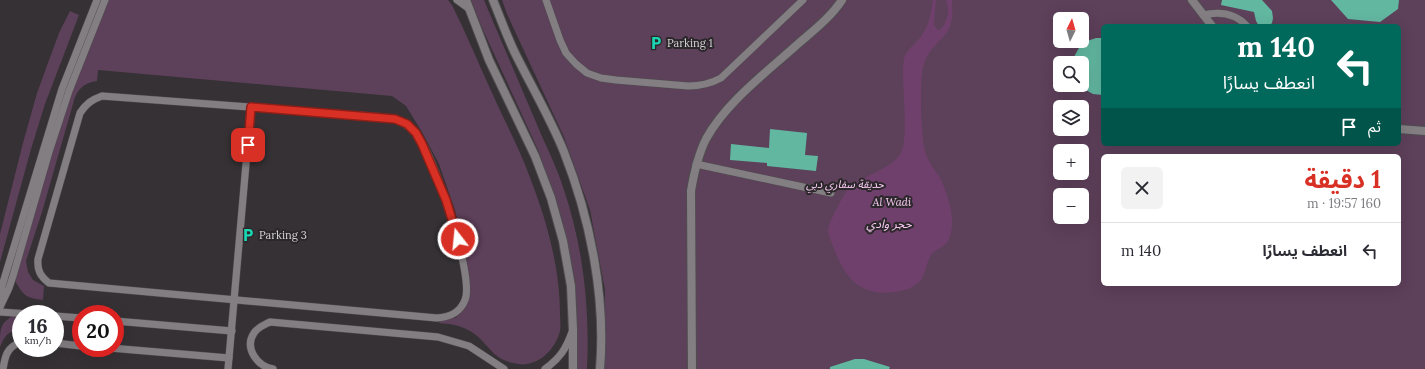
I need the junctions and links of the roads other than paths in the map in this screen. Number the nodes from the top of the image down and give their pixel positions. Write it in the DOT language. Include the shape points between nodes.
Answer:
graph roads {
  1 [pos="97,0"];
  2 [pos="105,0"];
  3 [pos="457,0"];
  4 [pos="466,0"];
  5 [pos="493,0"];
  6 [pos="546,0"];
  7 [pos="803,0"];
  8 [pos="842,0"];
  9 [pos="1192,0"];
  10 [pos="468,8"];
  11 [pos="1203,15"];
  12 [pos="1210,24"];
  13 [pos="1245,24"];
  14 [pos="251,107"];
  15 [pos="1401,129"];
  16 [pos="1425,132"];
  17 [pos="696,164"];
  18 [pos="831,193"];
  19 [pos="0,296"];
  20 [pos="234,300"];
  21 [pos="0,307"];
  22 [pos="0,312"];
  23 [pos="12,313"];
  24 [pos="124,322"];
  25 [pos="573,330"];
  26 [pos="232,331"];
  27 [pos="12,347"];
  28 [pos="124,349"];
  29 [pos="229,358"];
  30 [pos="3,369"];
  31 [pos="228,369"];
  32 [pos="273,369"];
  33 [pos="504,369"];
  34 [pos="545,369"];
  35 [pos="573,369"];
  36 [pos="600,369"];
  37 [pos="692,369"];
  1 -- 19 [label="lane" via="62,89"];
  2 -- 21 [label="lane" via="79,61 49,152 14,276"];
  3 -- 10 [label="lane"];
  4 -- 10 [label="street"];
  5 -- 36 [label="street" via="513,50 563,151 581,202 593,253 600,306"];
  6 -- 7 [label="lane" via="566,53 588,73 616,80 688,86 711,84 721,78"];
  8 -- 17 [label="street" via="818,27 721,116 706,139"];
  9 -- 11 [label="street"];
  10 -- 25 [label="street" via="489,60 535,156 551,198 563,241"];
  11 -- 12 [label="street"];
  11 -- 13 [label="lane" via="1223,13"];
  14 -- 20 [label="lane"];
  14 -- 20 [label="lane" via="111,96 102,96 85,105 80,113 37,266 43,279 49,283"];
  14 -- 20 [label="lane" via="382,117 407,124 422,144 446,200 458,239 466,280 466,298 455,314 446,318"];
  15 -- 16 [label="street"];
  17 -- 18 [label="lane"];
  17 -- 37 [label="street" via="691,191"];
  20 -- 26 [label="lane"];
  22 -- 23 [label="lane"];
  24 -- 26 [label="lane"];
  25 -- 34 [label="lane" via="558,360"];
  25 -- 35 [label="street"];
  26 -- 29 [label="lane"];
  27 -- 30 [label="lane" via="8,350"];
  28 -- 29 [label="lane"];
  29 -- 31 [label="lane"];
  32 -- 33 [label="lane" via="258,362 252,354 251,344 260,326 270,322 438,337 470,346"];
}
